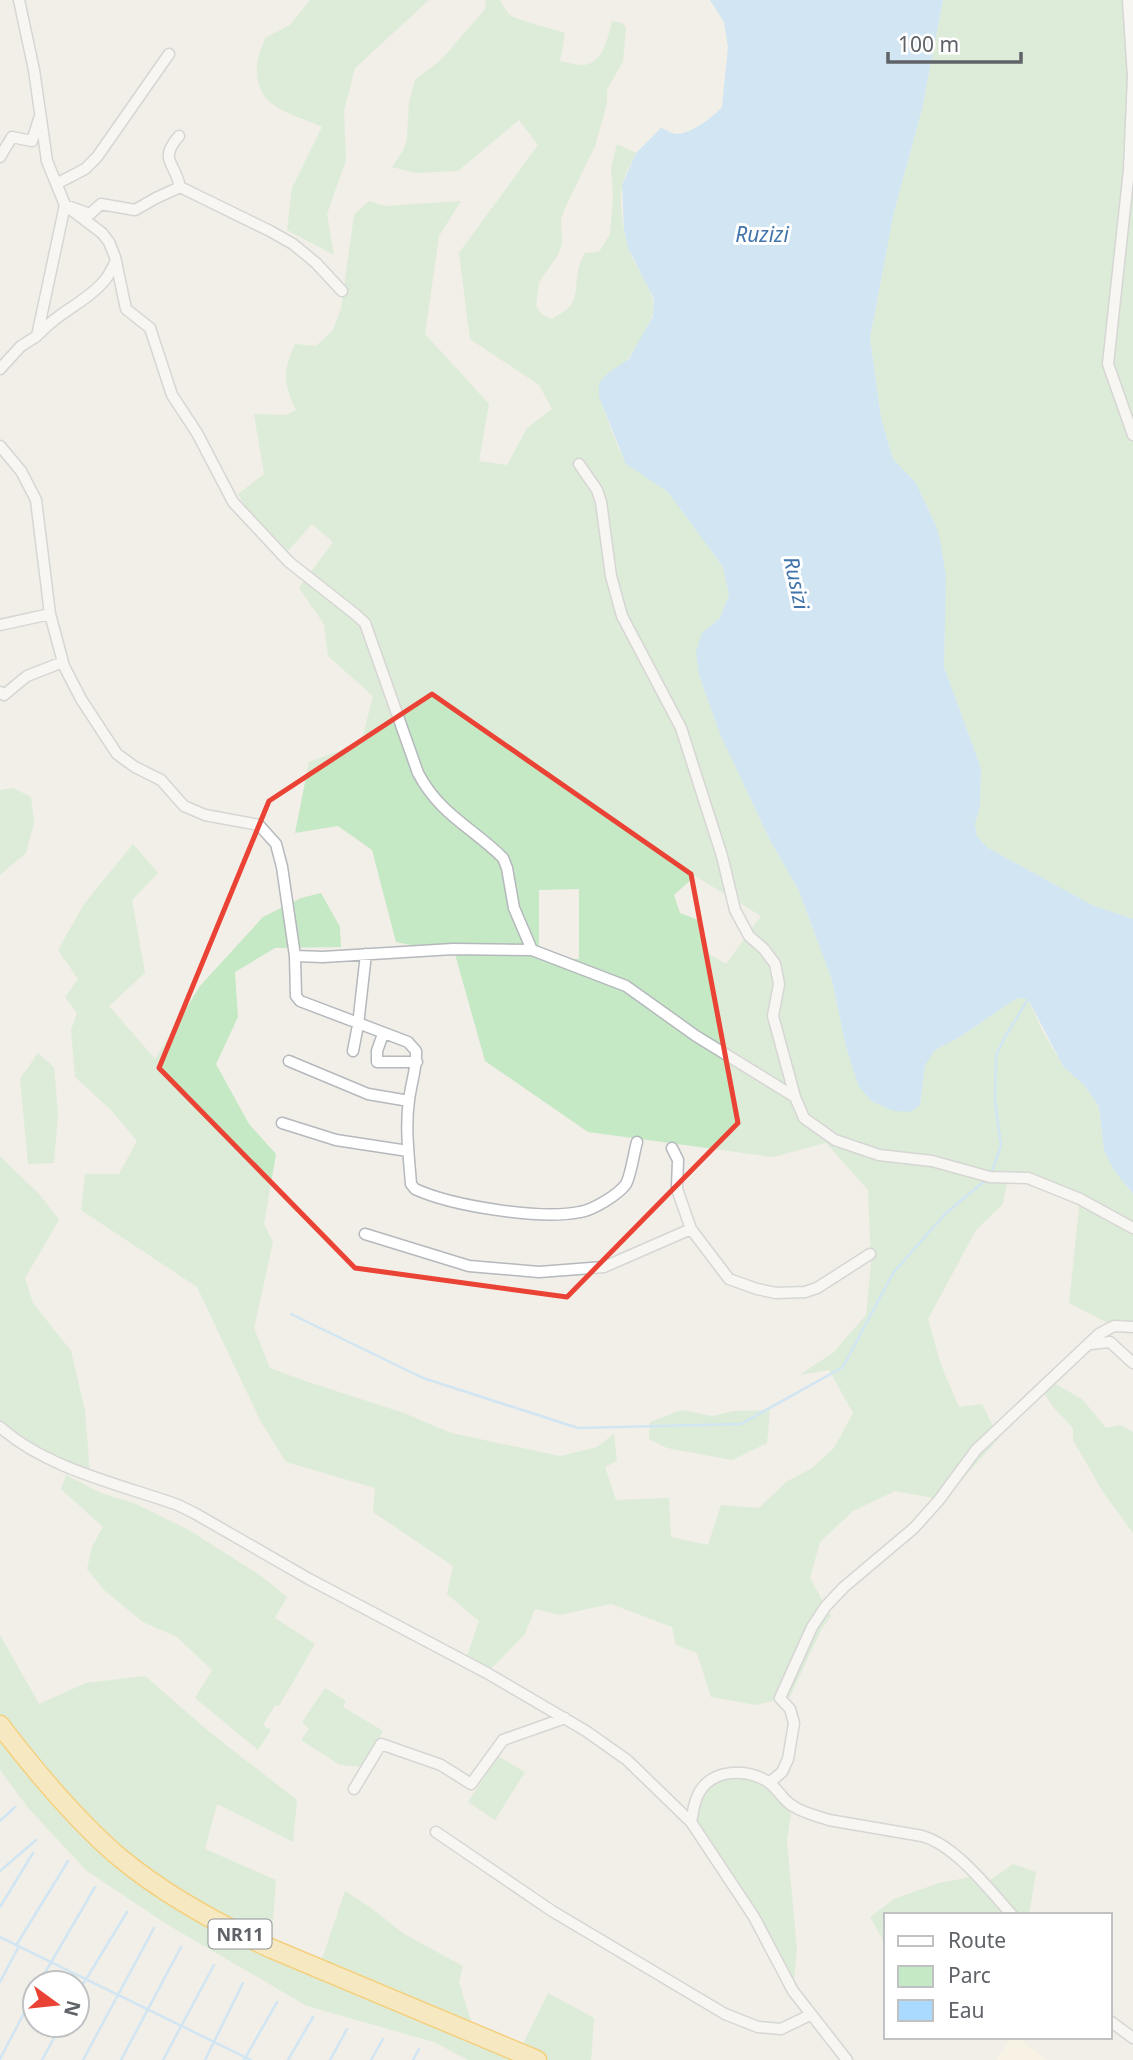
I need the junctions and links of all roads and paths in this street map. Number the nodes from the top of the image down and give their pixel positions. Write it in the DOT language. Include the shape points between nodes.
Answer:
graph roads {
  1 [pos="19,0"];
  2 [pos="1128,0"];
  3 [pos="169,54"];
  4 [pos="40,117"];
  5 [pos="179,136"];
  6 [pos="0,156"];
  7 [pos="58,183"];
  8 [pos="180,187"];
  9 [pos="65,205"];
  10 [pos="116,261"];
  11 [pos="342,291"];
  12 [pos="37,336"];
  13 [pos="0,369"];
  14 [pos="1133,435"];
  15 [pos="0,446"];
  16 [pos="579,464"];
  17 [pos="50,614"];
  18 [pos="0,625"];
  19 [pos="63,662"];
  20 [pos="0,692"];
  21 [pos="533,950"];
  22 [pos="366,954"];
  23 [pos="295,957"];
  24 [pos="358,1025"];
  25 [pos="383,1034"];
  26 [pos="353,1051"];
  27 [pos="289,1060"];
  28 [pos="416,1062"];
  29 [pos="795,1097"];
  30 [pos="409,1101"];
  31 [pos="282,1123"];
  32 [pos="637,1142"];
  33 [pos="672,1148"];
  34 [pos="408,1151"];
  35 [pos="1133,1228"];
  36 [pos="691,1229"];
  37 [pos="365,1234"];
  38 [pos="870,1254"];
  39 [pos="1133,1327"];
  40 [pos="1090,1344"];
  41 [pos="1133,1363"];
  42 [pos="0,1427"];
  43 [pos="565,1718"];
  44 [pos="0,1725"];
  45 [pos="769,1783"];
  46 [pos="354,1789"];
  47 [pos="691,1822"];
  48 [pos="436,1832"];
  49 [pos="1010,1913"];
  50 [pos="810,2015"];
  51 [pos="1112,2022"];
  52 [pos="1133,2038"];
  53 [pos="537,2060"];
  54 [pos="847,2060"];
  1 -- 4 [label="street"];
  2 -- 14 [label="street" via="1133,77 1129,170 1108,365"];
  3 -- 7 [label="street" via="97,157"];
  4 -- 6 [label="street" via="32,141 12,137"];
  4 -- 7 [label="street" via="47,161"];
  5 -- 8 [label="street" via="169,147 167,158"];
  7 -- 9 [label="street"];
  8 -- 9 [label="street" via="135,210 101,205 90,214"];
  8 -- 11 [label="street" via="292,244"];
  9 -- 10 [label="street" via="102,233"];
  9 -- 12 [label="street"];
  10 -- 12 [label="street" via="104,281"];
  10 -- 21 [label="street" via="127,309 150,328 172,395 233,502 289,562 365,623 418,773 447,813 503,858 514,908"];
  12 -- 13 [label="street"];
  15 -- 17 [label="street" via="21,471 36,500"];
  16 -- 29 [label="street" via="601,502 611,576 622,616 681,727 735,910 749,936 775,964 779,984 773,1016"];
  17 -- 18 [label="street"];
  17 -- 19 [label="street"];
  19 -- 20 [label="street" via="27,676 4,695"];
  19 -- 23 [label="street" via="117,754 161,780 191,810 258,825 276,844"];
  21 -- 22 [label="street"];
  21 -- 29 [label="street" via="626,986"];
  22 -- 23 [label="street"];
  22 -- 24 [label="street"];
  23 -- 24 [label="street" via="296,998"];
  24 -- 25 [label="street"];
  24 -- 26 [label="street"];
  25 -- 28 [label="street" via="412,1045"];
  25 -- 28 [label="street" via="377,1062"];
  27 -- 30 [label="street" via="368,1094"];
  28 -- 30 [label="street"];
  29 -- 35 [label="street" via="804,1118 851,1147 990,1177 1028,1178"];
  30 -- 34 [label="street"];
  31 -- 34 [label="street" via="336,1140"];
  32 -- 34 [label="street" via="626,1184 593,1208 566,1214 499,1210 424,1193 411,1184"];
  33 -- 36 [label="street" via="678,1160 677,1189"];
  36 -- 37 [label="street" via="604,1267 539,1272 469,1266"];
  36 -- 38 [label="street" via="729,1279 776,1293 817,1288"];
  39 -- 40 [label="street" via="1114,1326"];
  40 -- 41 [label="street" via="1110,1342"];
  40 -- 45 [label="street" via="976,1450 914,1528 844,1587 820,1614 780,1698 794,1723 788,1759"];
  42 -- 43 [label="street" via="46,1459 196,1514"];
  43 -- 46 [label="street" via="503,1740 471,1784 441,1765 381,1744"];
  43 -- 47 [label="street" via="627,1760"];
  44 -- 53 [label="highway, NR11" via="90,1829 180,1901 270,1948"];
  45 -- 47 [label="street" via="741,1772 720,1776 700,1790"];
  45 -- 49 [label="street" via="792,1806 816,1816 936,1841"];
  47 -- 50 [label="street" via="743,1898"];
  48 -- 50 [label="street" via="552,1911 725,2014 758,2027 781,2029"];
  50 -- 54 [label="street"];
  51 -- 52 [label="street"];
}
